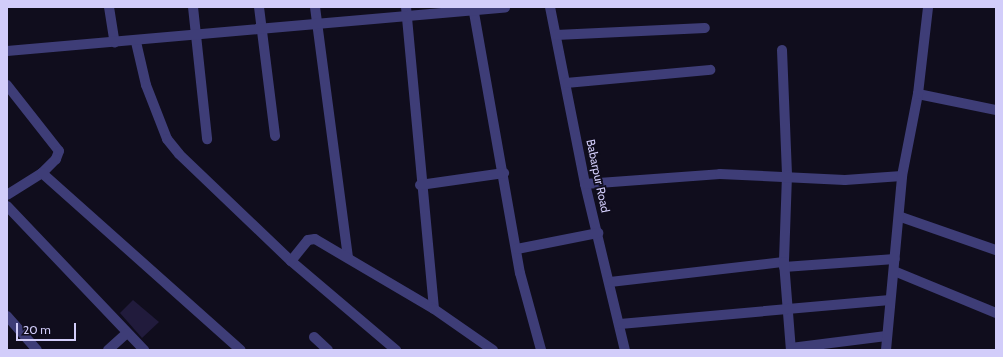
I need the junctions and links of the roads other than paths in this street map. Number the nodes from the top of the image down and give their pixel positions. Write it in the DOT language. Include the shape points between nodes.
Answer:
graph roads {
  1 [pos="109,7"];
  2 [pos="193,7"];
  3 [pos="259,7"];
  4 [pos="315,7"];
  5 [pos="406,7"];
  6 [pos="505,7"];
  7 [pos="550,7"];
  8 [pos="928,7"];
  9 [pos="473,9"];
  10 [pos="408,18"];
  11 [pos="317,23"];
  12 [pos="705,28"];
  13 [pos="262,29"];
  14 [pos="556,35"];
  15 [pos="197,36"];
  16 [pos="136,42"];
  17 [pos="115,43"];
  18 [pos="782,50"];
  19 [pos="7,52"];
  20 [pos="710,70"];
  21 [pos="566,83"];
  22 [pos="7,85"];
  23 [pos="918,94"];
  24 [pos="996,110"];
  25 [pos="274,136"];
  26 [pos="207,139"];
  27 [pos="42,173"];
  28 [pos="504,173"];
  29 [pos="787,175"];
  30 [pos="902,176"];
  31 [pos="585,184"];
  32 [pos="420,185"];
  33 [pos="7,195"];
  34 [pos="7,206"];
  35 [pos="901,216"];
  36 [pos="598,233"];
  37 [pos="517,249"];
  38 [pos="996,250"];
  39 [pos="348,257"];
  40 [pos="895,259"];
  41 [pos="291,261"];
  42 [pos="784,265"];
  43 [pos="894,271"];
  44 [pos="610,282"];
  45 [pos="890,300"];
  46 [pos="788,307"];
  47 [pos="434,309"];
  48 [pos="996,313"];
  49 [pos="7,316"];
  50 [pos="620,324"];
  51 [pos="127,333"];
  52 [pos="886,336"];
  53 [pos="314,337"];
  54 [pos="791,349"];
  55 [pos="37,350"];
  56 [pos="108,350"];
  57 [pos="144,350"];
  58 [pos="241,350"];
  59 [pos="328,350"];
  60 [pos="396,350"];
  61 [pos="493,350"];
  62 [pos="540,350"];
  63 [pos="625,350"];
  64 [pos="886,350"];
  1 -- 17 [label="street"];
  2 -- 15 [label="street"];
  3 -- 13 [label="street"];
  4 -- 11 [label="street"];
  5 -- 10 [label="street"];
  6 -- 9 [label="street"];
  7 -- 14 [label="street, Babarpur Road"];
  8 -- 23 [label="street"];
  9 -- 10 [label="street"];
  9 -- 28 [label="street"];
  10 -- 11 [label="street"];
  10 -- 32 [label="street"];
  11 -- 13 [label="street"];
  11 -- 39 [label="street"];
  12 -- 14 [label="street"];
  13 -- 15 [label="street"];
  13 -- 25 [label="street"];
  14 -- 21 [label="street, Babarpur Road"];
  15 -- 16 [label="street"];
  15 -- 26 [label="street"];
  16 -- 17 [label="street"];
  16 -- 41 [label="street" via="146,85 167,139"];
  17 -- 19 [label="street"];
  18 -- 29 [label="street"];
  20 -- 21 [label="street"];
  21 -- 31 [label="street, Babarpur Road"];
  22 -- 27 [label="street" via="58,146 56,159"];
  23 -- 24 [label="street"];
  23 -- 30 [label="street"];
  27 -- 33 [label="street"];
  27 -- 58 [label="street"];
  28 -- 32 [label="street"];
  28 -- 37 [label="street"];
  29 -- 30 [label="street" via="846,180"];
  29 -- 31 [label="street" via="720,174"];
  29 -- 42 [label="street"];
  30 -- 35 [label="street"];
  31 -- 36 [label="street, Babarpur Road"];
  32 -- 47 [label="street"];
  34 -- 51 [label="street"];
  35 -- 38 [label="street"];
  35 -- 40 [label="street"];
  36 -- 37 [label="street"];
  36 -- 44 [label="street, Babarpur Road"];
  37 -- 62 [label="street"];
  39 -- 41 [label="street" via="312,238"];
  39 -- 47 [label="street"];
  40 -- 42 [label="street"];
  40 -- 43 [label="street"];
  41 -- 60 [label="street"];
  42 -- 44 [label="street"];
  42 -- 46 [label="street"];
  43 -- 45 [label="street"];
  43 -- 48 [label="street"];
  44 -- 50 [label="street, Babarpur Road"];
  45 -- 46 [label="street"];
  45 -- 52 [label="street"];
  46 -- 50 [label="street"];
  46 -- 54 [label="street"];
  47 -- 61 [label="street"];
  49 -- 55 [label="street"];
  50 -- 63 [label="street, Babarpur Road"];
  51 -- 56 [label="street"];
  51 -- 57 [label="street"];
  52 -- 54 [label="street"];
  52 -- 64 [label="street"];
  53 -- 59 [label="street"];
}
